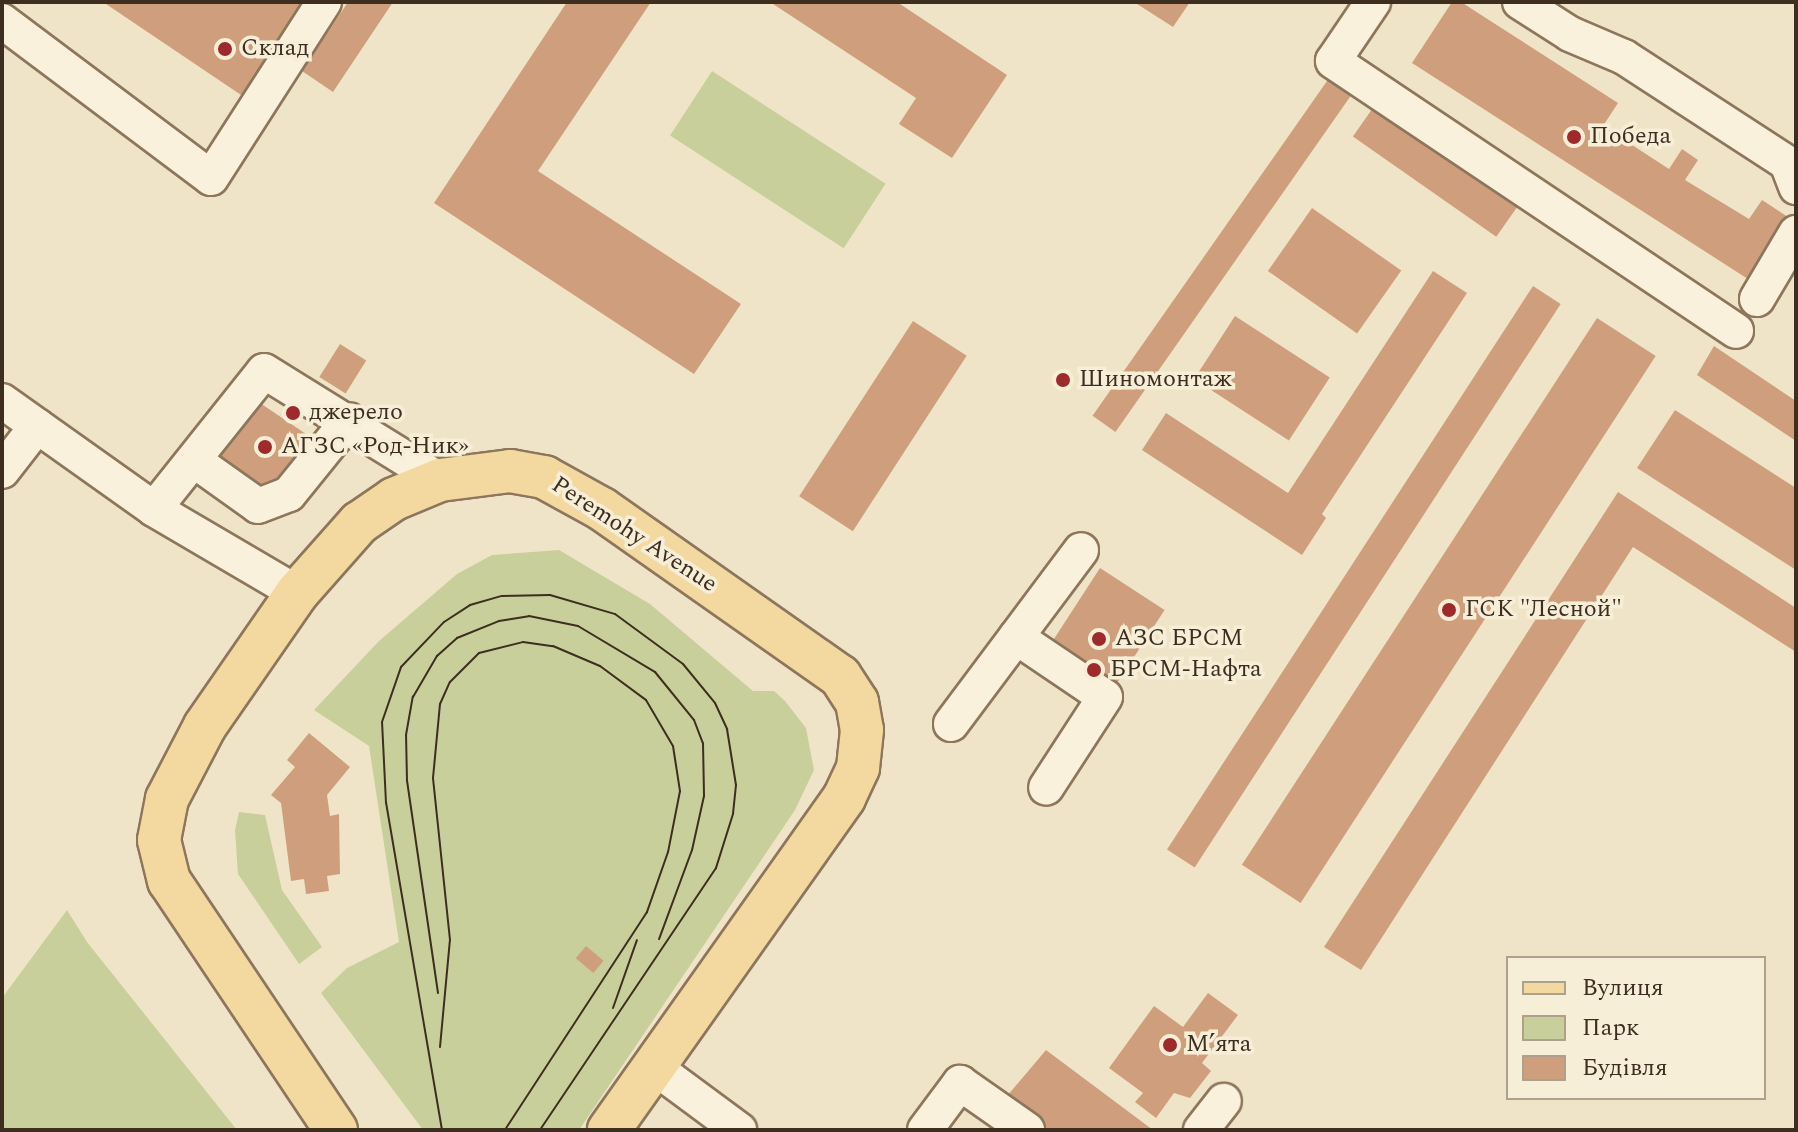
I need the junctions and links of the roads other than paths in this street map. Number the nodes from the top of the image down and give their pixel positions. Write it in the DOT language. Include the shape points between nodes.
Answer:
graph roads {
  1 [pos="324,2"];
  2 [pos="1373,2"];
  3 [pos="1520,2"];
  4 [pos="2,21"];
  5 [pos="1796,187"];
  6 [pos="1796,233"];
  7 [pos="1757,299"];
  8 [pos="1736,331"];
  9 [pos="2,401"];
  10 [pos="349,420"];
  11 [pos="37,426"];
  12 [pos="195,461"];
  13 [pos="2,471"];
  14 [pos="440,480"];
  15 [pos="154,509"];
  16 [pos="1081,550"];
  17 [pos="297,593"];
  18 [pos="1016,637"];
  19 [pos="951,724"];
  20 [pos="1046,788"];
  21 [pos="654,1067"];
  22 [pos="1224,1101"];
  23 [pos="336,1130"];
  24 [pos="609,1130"];
  25 [pos="739,1130"];
  26 [pos="925,1130"];
  27 [pos="1027,1130"];
  28 [pos="1201,1130"];
  1 -- 4 [label="street" via="211,178"];
  2 -- 8 [label="street" via="1333,61"];
  3 -- 5 [label="street" via="1570,34 1624,57 1787,163"];
  6 -- 7 [label="street"];
  9 -- 11 [label="street"];
  10 -- 12 [label="street" via="289,494 258,506"];
  10 -- 12 [label="street" via="264,371"];
  10 -- 14 [label="street"];
  11 -- 13 [label="street"];
  11 -- 15 [label="street"];
  12 -- 15 [label="street"];
  14 -- 17 [label="main road, Peremohy Avenue" via="394,499 359,523"];
  14 -- 21 [label="main road, Peremohy Avenue" via="510,471 544,477 574,492 840,676 857,702 862,730 858,768 844,798"];
  15 -- 17 [label="street"];
  16 -- 18 [label="street"];
  17 -- 23 [label="main road, Peremohy Avenue" via="177,774 159,840 169,881 185,911"];
  18 -- 19 [label="street"];
  18 -- 20 [label="street" via="1105,697"];
  21 -- 24 [label="main road, Peremohy Avenue"];
  21 -- 25 [label="street"];
  22 -- 28 [label="street"];
  26 -- 27 [label="street" via="960,1083"];
}
